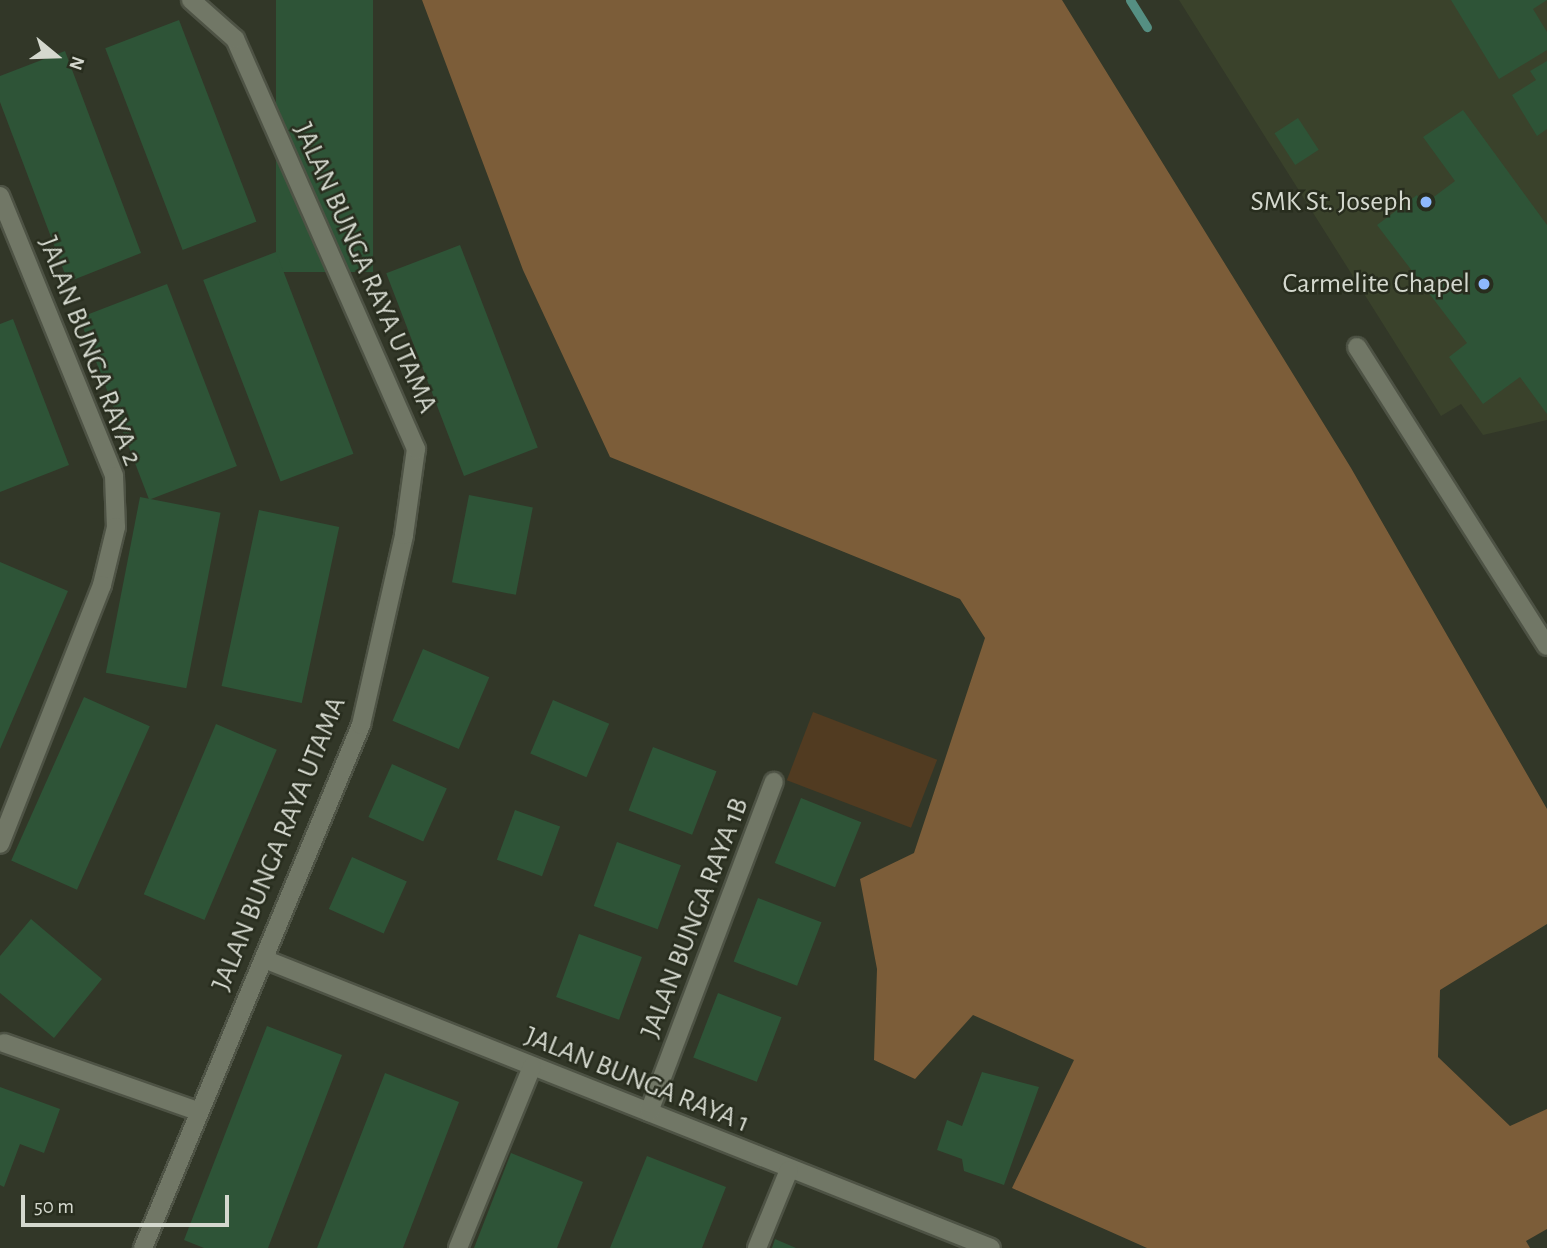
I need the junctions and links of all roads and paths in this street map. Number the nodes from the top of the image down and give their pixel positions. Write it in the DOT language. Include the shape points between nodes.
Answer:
graph roads {
  1 [pos="191,0"];
  2 [pos="0,196"];
  3 [pos="1357,347"];
  4 [pos="1547,646"];
  5 [pos="774,782"];
  6 [pos="0,844"];
  7 [pos="264,959"];
  8 [pos="4,1043"];
  9 [pos="532,1067"];
  10 [pos="197,1111"];
  11 [pos="649,1112"];
  12 [pos="789,1170"];
  13 [pos="143,1248"];
  14 [pos="458,1248"];
  15 [pos="757,1248"];
  16 [pos="991,1248"];
  1 -- 7 [label="street, JALAN BUNGA RAYA UTAMA" via="235,39 416,449 404,535 361,725"];
  2 -- 6 [label="street, JALAN BUNGA RAYA 2" via="114,477 116,527 102,585"];
  3 -- 4 [label="street"];
  5 -- 11 [label="street, JALAN BUNGA RAYA 1B"];
  7 -- 9 [label="street, JALAN BUNGA RAYA 1"];
  7 -- 10 [label="street, JALAN BUNGA RAYA UTAMA"];
  8 -- 10 [label="street"];
  9 -- 11 [label="street, JALAN BUNGA RAYA 1"];
  9 -- 14 [label="street"];
  10 -- 13 [label="street, JALAN BUNGA RAYA UTAMA"];
  11 -- 12 [label="street, JALAN BUNGA RAYA 1"];
  12 -- 15 [label="street"];
  12 -- 16 [label="street, JALAN BUNGA RAYA 1"];
}
